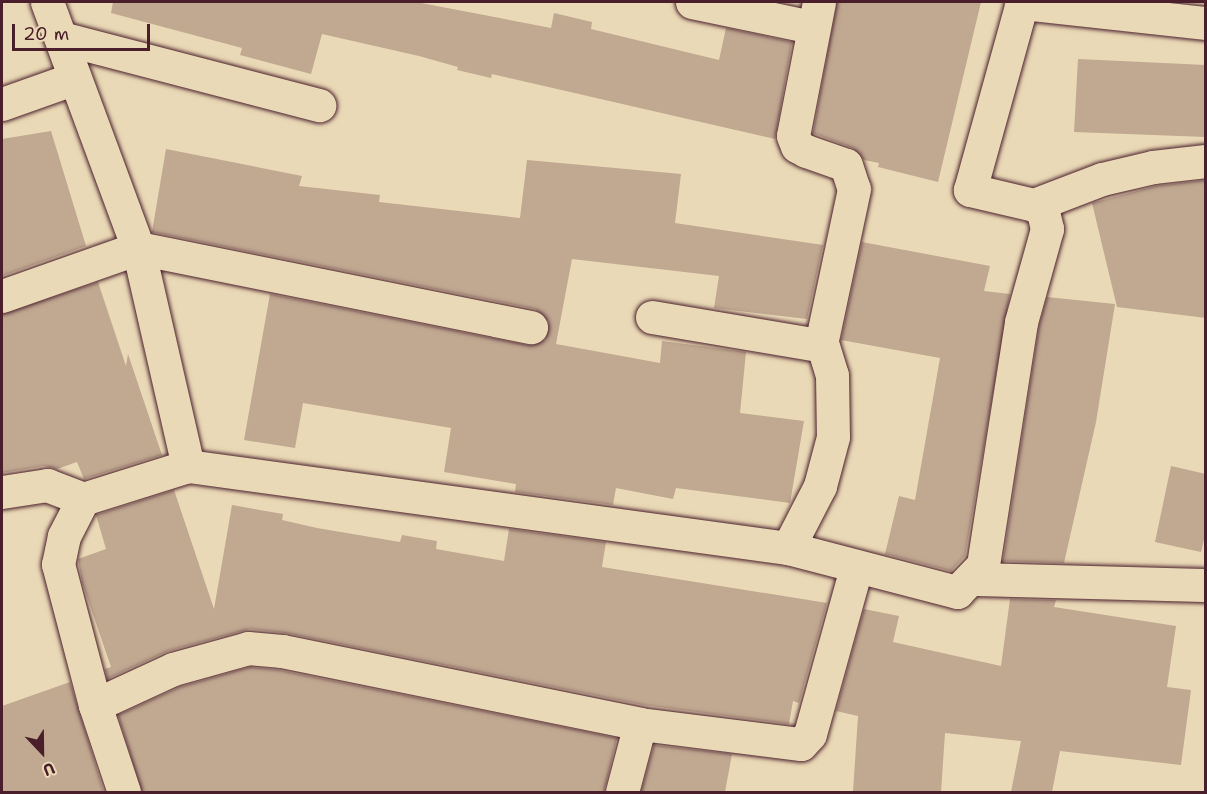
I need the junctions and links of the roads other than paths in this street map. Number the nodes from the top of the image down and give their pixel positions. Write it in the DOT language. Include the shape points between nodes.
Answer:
graph roads {
  1 [pos="47,2"];
  2 [pos="692,2"];
  3 [pos="1022,2"];
  4 [pos="815,14"];
  5 [pos="1206,22"];
  6 [pos="61,38"];
  7 [pos="75,78"];
  8 [pos="2,104"];
  9 [pos="319,105"];
  10 [pos="1206,161"];
  11 [pos="1034,205"];
  12 [pos="138,248"];
  13 [pos="2,296"];
  14 [pos="652,317"];
  15 [pos="531,327"];
  16 [pos="821,344"];
  17 [pos="188,466"];
  18 [pos="2,492"];
  19 [pos="83,499"];
  20 [pos="788,548"];
  21 [pos="856,568"];
  22 [pos="974,579"];
  23 [pos="1206,585"];
  24 [pos="95,705"];
  25 [pos="640,724"];
  26 [pos="124,792"];
  27 [pos="622,792"];
  1 -- 6 [label="street"];
  2 -- 4 [label="street"];
  3 -- 5 [label="street"];
  3 -- 11 [label="street" via="970,190"];
  4 -- 16 [label="street" via="793,136 797,146 846,165 854,189"];
  6 -- 7 [label="street"];
  6 -- 9 [label="street"];
  7 -- 8 [label="street"];
  7 -- 12 [label="street"];
  10 -- 11 [label="street" via="1153,167 1102,179"];
  11 -- 22 [label="street" via="1043,211 1047,229 1021,322 983,565"];
  12 -- 13 [label="street"];
  12 -- 15 [label="street"];
  12 -- 17 [label="street"];
  14 -- 16 [label="street"];
  16 -- 20 [label="street" via="832,375 833,437 820,486"];
  17 -- 19 [label="street"];
  17 -- 20 [label="street"];
  18 -- 19 [label="street" via="48,485"];
  19 -- 24 [label="street" via="59,549 58,564"];
  20 -- 21 [label="street"];
  21 -- 22 [label="street" via="957,592"];
  21 -- 25 [label="street" via="810,734 804,742"];
  22 -- 23 [label="street"];
  24 -- 25 [label="street" via="173,669 248,648 282,651"];
  24 -- 26 [label="street"];
  25 -- 27 [label="street"];
}
